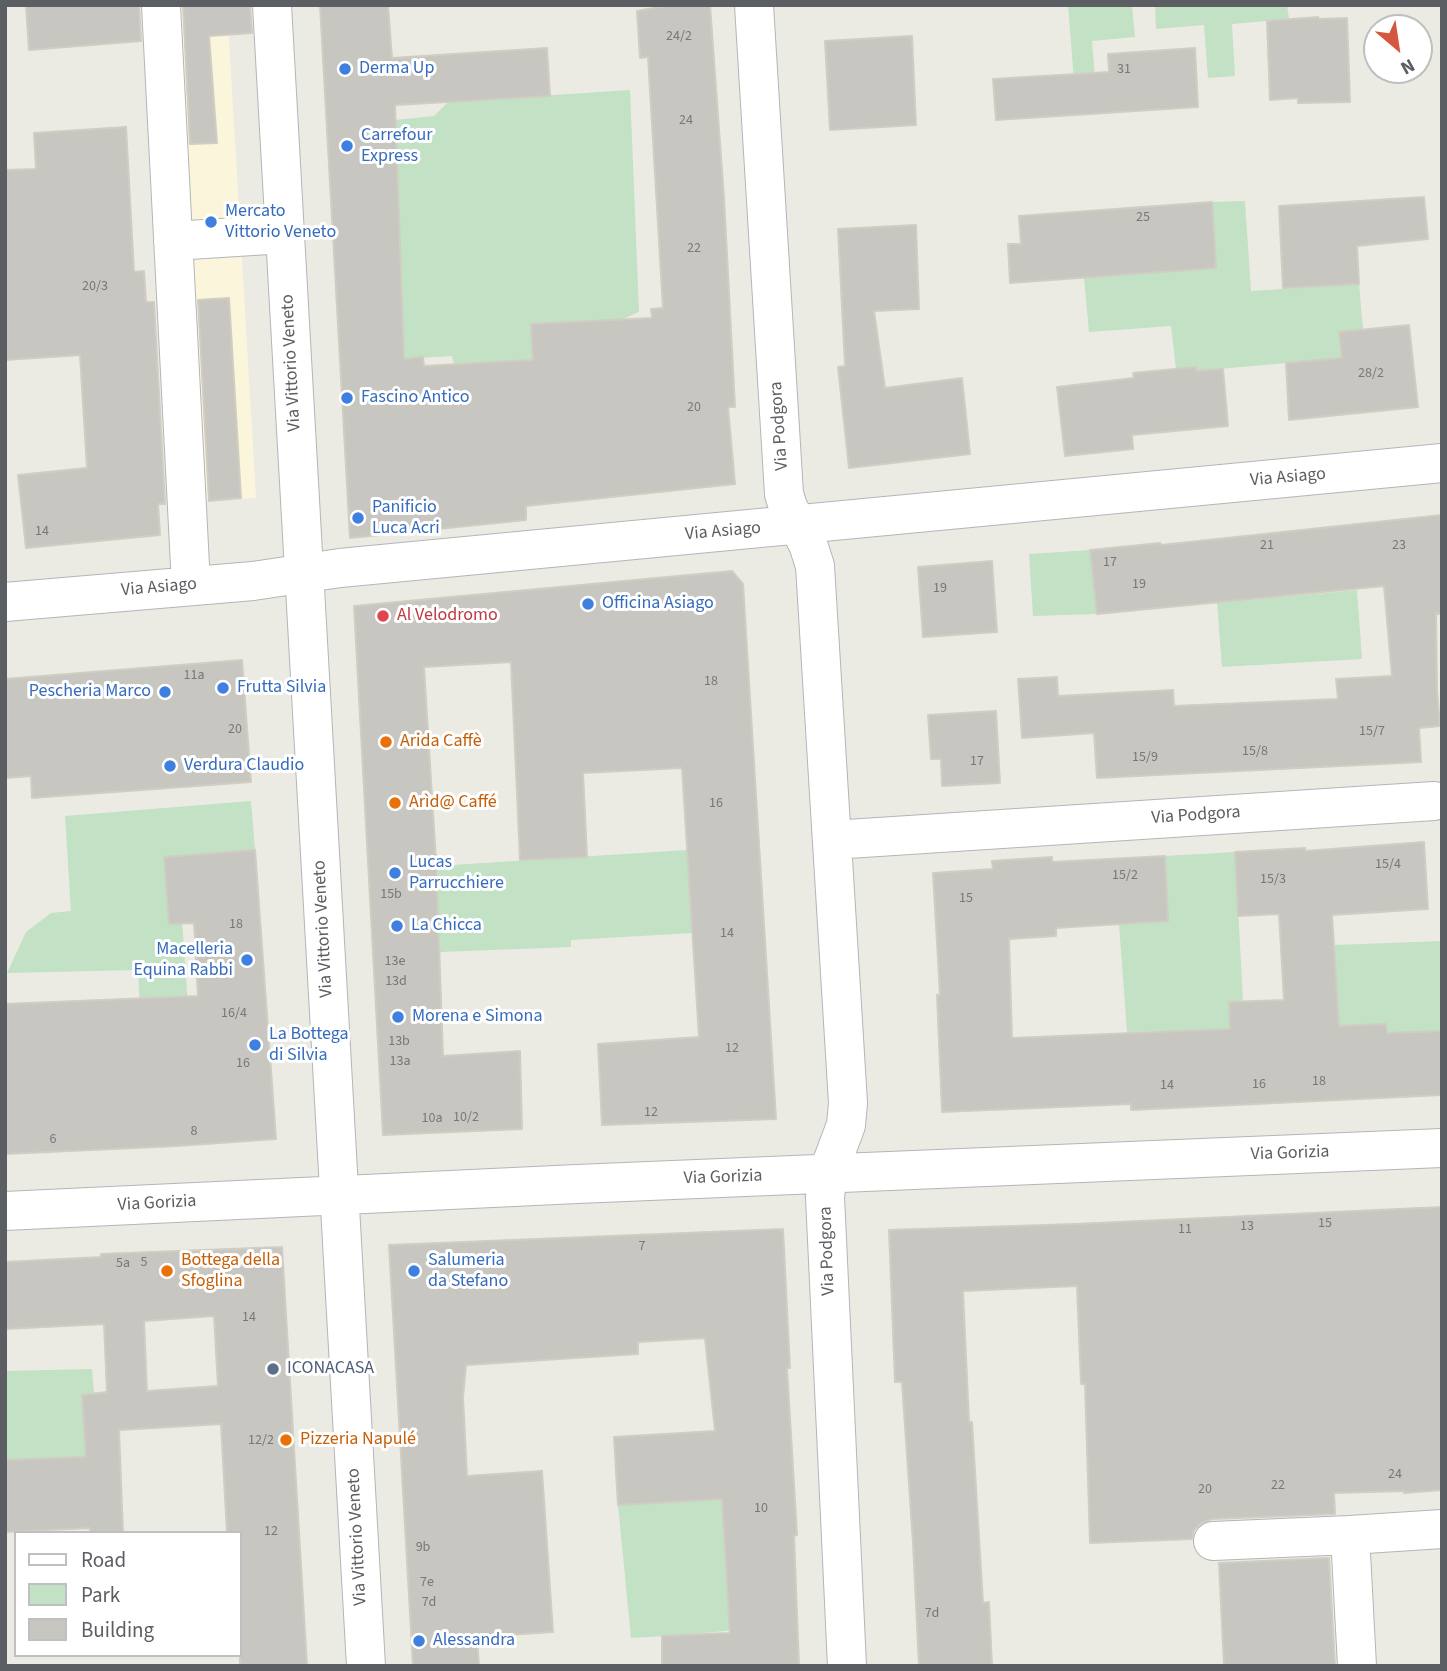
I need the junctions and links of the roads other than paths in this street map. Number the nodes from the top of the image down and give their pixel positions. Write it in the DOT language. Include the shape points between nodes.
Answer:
graph roads {
  1 [pos="161,5"];
  2 [pos="272,5"];
  3 [pos="754,5"];
  4 [pos="285,234"];
  5 [pos="173,241"];
  6 [pos="1442,463"];
  7 [pos="798,525"];
  8 [pos="303,573"];
  9 [pos="191,585"];
  10 [pos="5,602"];
  11 [pos="1434,801"];
  12 [pos="832,840"];
  13 [pos="1442,1148"];
  14 [pos="828,1174"];
  15 [pos="339,1195"];
  16 [pos="5,1211"];
  17 [pos="1442,1528"];
  18 [pos="1350,1535"];
  19 [pos="1213,1541"];
  20 [pos="366,1666"];
  21 [pos="847,1666"];
  22 [pos="1357,1666"];
  1 -- 5 [label="street"];
  2 -- 4 [label="street, Via Vittorio Veneto"];
  3 -- 7 [label="street, Via Podgora" via="784,495"];
  4 -- 5 [label="street"];
  4 -- 8 [label="street, Via Vittorio Veneto"];
  5 -- 9 [label="street"];
  6 -- 7 [label="street, Via Asiago"];
  7 -- 8 [label="street, Via Asiago"];
  7 -- 12 [label="street, Via Podgora" via="815,566"];
  8 -- 9 [label="street, Via Asiago"];
  8 -- 15 [label="street, Via Vittorio Veneto"];
  9 -- 10 [label="street, Via Asiago"];
  11 -- 12 [label="street, Via Podgora"];
  12 -- 14 [label="street, Via Podgora" via="848,1103 846,1125"];
  13 -- 14 [label="street, Via Gorizia"];
  14 -- 15 [label="street, Via Gorizia"];
  14 -- 21 [label="street, Via Podgora" via="825,1197"];
  15 -- 16 [label="street, Via Gorizia"];
  15 -- 20 [label="street, Via Vittorio Veneto"];
  17 -- 18 [label="street"];
  18 -- 19 [label="street"];
  18 -- 22 [label="street"];
}
